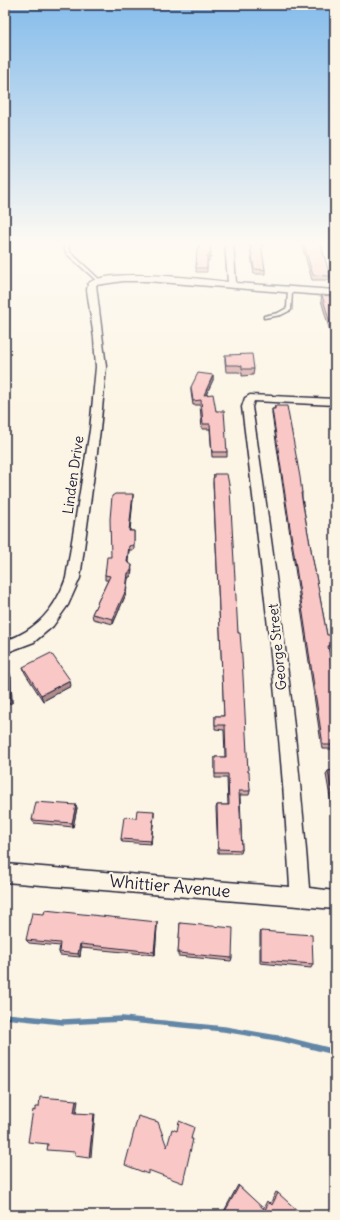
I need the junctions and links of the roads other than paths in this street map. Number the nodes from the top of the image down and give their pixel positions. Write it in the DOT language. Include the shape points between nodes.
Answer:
graph roads {
  1 [pos="93,299"];
  2 [pos="290,299"];
  3 [pos="266,316"];
  4 [pos="335,402"];
  5 [pos="5,647"];
  6 [pos="5,873"];
  7 [pos="300,897"];
  8 [pos="335,900"];
  1 -- 5 [label="street, Linden Drive" via="101,367 95,430 73,578 65,600 54,617 30,636"];
  2 -- 3 [label="lane" via="289,309"];
  4 -- 7 [label="street, George Street" via="250,398 247,407 270,573 293,790"];
  6 -- 7 [label="street, Whittier Avenue"];
  7 -- 8 [label="street, Whittier Avenue"];
}
